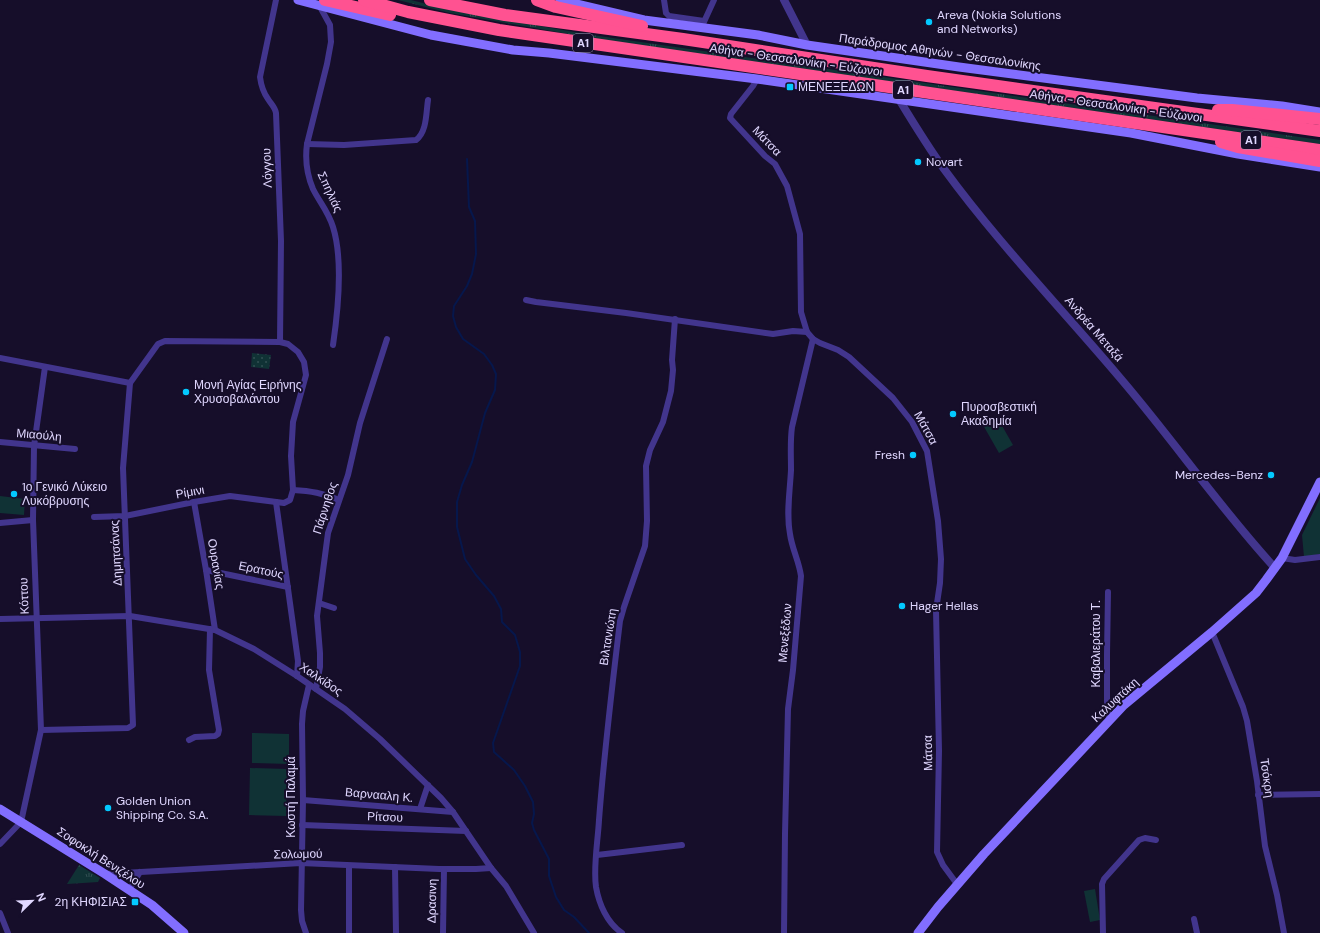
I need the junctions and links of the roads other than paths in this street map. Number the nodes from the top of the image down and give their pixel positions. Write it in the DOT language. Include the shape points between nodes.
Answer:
graph roads {
  1 [pos="276,0"];
  2 [pos="298,0"];
  3 [pos="364,0"];
  4 [pos="430,0"];
  5 [pos="537,0"];
  6 [pos="560,0"];
  7 [pos="664,0"];
  8 [pos="714,0"];
  9 [pos="784,0"];
  10 [pos="322,3"];
  11 [pos="464,23"];
  12 [pos="702,24"];
  13 [pos="683,39"];
  14 [pos="807,45"];
  15 [pos="756,79"];
  16 [pos="428,100"];
  17 [pos="900,101"];
  18 [pos="1182,111"];
  19 [pos="1320,112"];
  20 [pos="1320,119"];
  21 [pos="1182,130"];
  22 [pos="1320,131"];
  23 [pos="307,144"];
  24 [pos="1320,150"];
  25 [pos="1320,161"];
  26 [pos="1320,167"];
  27 [pos="526,300"];
  28 [pos="675,319"];
  29 [pos="807,332"];
  30 [pos="387,339"];
  31 [pos="813,339"];
  32 [pos="280,342"];
  33 [pos="332,345"];
  34 [pos="0,358"];
  35 [pos="45,367"];
  36 [pos="130,383"];
  37 [pos="0,442"];
  38 [pos="34,446"];
  39 [pos="75,449"];
  40 [pos="1320,482"];
  41 [pos="293,490"];
  42 [pos="339,500"];
  43 [pos="194,502"];
  44 [pos="276,502"];
  45 [pos="125,516"];
  46 [pos="94,517"];
  47 [pos="33,520"];
  48 [pos="0,522"];
  49 [pos="1320,557"];
  50 [pos="1282,558"];
  51 [pos="1275,568"];
  52 [pos="206,570"];
  53 [pos="288,587"];
  54 [pos="1108,592"];
  55 [pos="319,603"];
  56 [pos="334,608"];
  57 [pos="130,616"];
  58 [pos="36,618"];
  59 [pos="0,619"];
  60 [pos="213,629"];
  61 [pos="1212,632"];
  62 [pos="297,676"];
  63 [pos="309,685"];
  64 [pos="316,689"];
  65 [pos="1109,720"];
  66 [pos="41,730"];
  67 [pos="189,740"];
  68 [pos="428,785"];
  69 [pos="1320,794"];
  70 [pos="1258,795"];
  71 [pos="303,800"];
  72 [pos="0,809"];
  73 [pos="420,809"];
  74 [pos="453,812"];
  75 [pos="21,822"];
  76 [pos="302,825"];
  77 [pos="466,831"];
  78 [pos="1156,840"];
  79 [pos="0,844"];
  80 [pos="682,846"];
  81 [pos="597,855"];
  82 [pos="301,863"];
  83 [pos="349,866"];
  84 [pos="395,867"];
  85 [pos="491,868"];
  86 [pos="444,869"];
  87 [pos="140,872"];
  88 [pos="105,874"];
  89 [pos="957,884"];
  90 [pos="129,890"];
  91 [pos="0,913"];
  92 [pos="1194,920"];
  93 [pos="8,933"];
  94 [pos="184,933"];
  95 [pos="306,933"];
  96 [pos="349,933"];
  97 [pos="396,933"];
  98 [pos="443,933"];
  99 [pos="534,933"];
  100 [pos="622,933"];
  101 [pos="784,933"];
  102 [pos="918,933"];
  103 [pos="1102,933"];
  104 [pos="1197,933"];
  105 [pos="1284,933"];
  1 -- 32 [label="street, Λόγγου" via="260,77 264,92 276,109 282,257"];
  2 -- 10 [label="main road"];
  3 -- 11 [label="highway, Αθήνα - Θεσσαλονίκη - Εύζωνοι / Α1"];
  4 -- 13 [label="highway, Αθήνα - Θεσσαλονίκη - Εύζωνοι / Α1" via="505,15"];
  5 -- 13 [label="highway" via="556,7 646,27"];
  6 -- 12 [label="main road, Παράδρομος Αθηνών - Θεσσαλονίκης" via="644,20"];
  7 -- 12 [label="street" via="666,13 670,16"];
  8 -- 12 [label="street"];
  9 -- 14 [label="street"];
  10 -- 11 [label="highway" via="448,24"];
  10 -- 15 [label="main road" via="431,35 478,44"];
  10 -- 23 [label="street, Σπηλιάς" via="330,25 331,42"];
  11 -- 21 [label="highway, Αθήνα - Θεσσαλονίκη - Εύζωνοι / Α1" via="667,56"];
  12 -- 14 [label="main road, Παράδρομος Αθηνών - Θεσσαλονίκης"];
  13 -- 18 [label="highway, Αθήνα - Θεσσαλονίκη - Εύζωνοι / Α1"];
  14 -- 19 [label="main road, Παράδρομος Αθηνών - Θεσσαλονίκης" via="1028,77"];
  15 -- 17 [label="main road"];
  15 -- 29 [label="street, Μάτσα" via="730,118 775,164 787,186 800,234 801,312"];
  16 -- 23 [label="street" via="424,131 416,140 344,145"];
  17 -- 26 [label="main road" via="1131,133"];
  17 -- 51 [label="street, Ανδρέα Μεταξά" via="953,180 1010,251 1138,399 1210,491"];
  18 -- 20 [label="highway" via="1232,110"];
  18 -- 22 [label="highway, Αθήνα - Θεσσαλονίκη - Εύζωνοι / Α1"];
  21 -- 24 [label="highway, Αθήνα - Θεσσαλονίκη - Εύζωνοι / Α1"];
  21 -- 25 [label="highway" via="1238,147"];
  23 -- 33 [label="street, Σπηλιάς" via="309,178 327,211 336,237 338,253 337,320"];
  27 -- 28 [label="street"];
  28 -- 29 [label="street" via="773,334"];
  28 -- 81 [label="street, Βιλτανιώτη" via="671,391 663,422 650,450 646,466 645,546 620,621"];
  29 -- 31 [label="street, Μάτσα"];
  30 -- 42 [label="street, Πάρνηθος"];
  31 -- 89 [label="street, Μάτσα" via="849,357 893,398 912,422 927,451 938,521 940,559 936,610 940,751 937,852"];
  31 -- 101 [label="street, Μενεξέδων" via="790,438 788,523 801,576 788,709"];
  32 -- 36 [label="street" via="163,341 158,344"];
  32 -- 41 [label="street" via="288,344 298,352 306,369 305,383 293,422"];
  34 -- 35 [label="street"];
  35 -- 36 [label="street"];
  35 -- 38 [label="street, Κόττου"];
  36 -- 45 [label="street, Δημητσάνας" via="123,468"];
  37 -- 38 [label="street, Μιαούλη"];
  38 -- 39 [label="street, Μιαούλη"];
  38 -- 47 [label="street, Κόττου"];
  40 -- 50 [label="main road, Καλυφτάκη"];
  41 -- 42 [label="street" via="318,492"];
  41 -- 44 [label="street, Ρίμινι" via="290,500 284,503"];
  42 -- 55 [label="street, Πάρνηθος" via="328,533"];
  43 -- 44 [label="street, Ρίμινι" via="230,496"];
  43 -- 45 [label="street, Ρίμινι"];
  43 -- 52 [label="street, Ουρανίας"];
  44 -- 53 [label="street"];
  45 -- 46 [label="street, Ρίμινι"];
  45 -- 57 [label="street, Δημητσάνας"];
  47 -- 48 [label="street"];
  47 -- 58 [label="street, Κόττου"];
  49 -- 50 [label="street" via="1295,560"];
  50 -- 51 [label="main road, Καλυφτάκη"];
  51 -- 61 [label="main road, Καλυφτάκη" via="1256,593"];
  52 -- 53 [label="street, Ερατούς"];
  52 -- 60 [label="street, Ουρανίας"];
  53 -- 62 [label="street" via="298,661"];
  54 -- 65 [label="street, Καβαλιεράτου Τ."];
  55 -- 56 [label="street"];
  55 -- 64 [label="street, Πάρνηθος" via="317,626 320,667"];
  57 -- 58 [label="street, Χαλκίδος"];
  57 -- 60 [label="street, Χαλκίδος"];
  57 -- 66 [label="street, Δημητσάνας" via="133,725 128,728"];
  58 -- 59 [label="street, Χαλκίδος"];
  58 -- 66 [label="street, Κόττου"];
  60 -- 62 [label="street, Χαλκίδος" via="254,649"];
  60 -- 67 [label="street, Ουρανίας" via="209,670 218,734"];
  61 -- 65 [label="main road, Καλυφτάκη"];
  61 -- 70 [label="street, Τσόκρη" via="1247,721"];
  62 -- 63 [label="street, Χαλκίδος"];
  63 -- 64 [label="street, Χαλκίδος"];
  63 -- 71 [label="street, Κωστή Παλαμά" via="302,717"];
  64 -- 68 [label="street, Χαλκίδος" via="380,739"];
  65 -- 89 [label="main road, Καλυφτάκη"];
  66 -- 75 [label="street, Κόττου"];
  68 -- 73 [label="street"];
  68 -- 74 [label="street, Χαλκίδος"];
  69 -- 70 [label="street"];
  70 -- 105 [label="street, Τσόκρη" via="1265,846"];
  71 -- 73 [label="street, Βαρνααλη Κ."];
  71 -- 76 [label="street, Κωστή Παλαμά"];
  72 -- 75 [label="main road, Σοφοκλή Βενιζέλου"];
  73 -- 74 [label="street, Βαρνααλη Κ."];
  74 -- 77 [label="street, Χαλκίδος"];
  75 -- 79 [label="street"];
  75 -- 88 [label="main road, Σοφοκλή Βενιζέλου"];
  76 -- 77 [label="street, Ρίτσου"];
  76 -- 82 [label="street, Κωστή Παλαμά"];
  77 -- 85 [label="street, Χαλκίδος"];
  78 -- 103 [label="street" via="1139,840 1104,879 1101,889"];
  80 -- 81 [label="street"];
  81 -- 100 [label="street, Βιλτανιώτη" via="596,885 600,902 608,919"];
  82 -- 83 [label="street, Σολωμού"];
  82 -- 87 [label="street, Σολωμού"];
  82 -- 95 [label="street, Κωστή Παλαμά" via="301,910"];
  83 -- 84 [label="street, Σολωμού"];
  83 -- 96 [label="street"];
  84 -- 86 [label="street, Σολωμού"];
  84 -- 97 [label="street"];
  85 -- 86 [label="street, Σολωμού"];
  85 -- 99 [label="street, Χαλκίδος" via="509,891"];
  86 -- 98 [label="street, Δρασινη"];
  87 -- 88 [label="street, Σολωμού"];
  87 -- 90 [label="street"];
  88 -- 90 [label="main road, Σοφοκλή Βενιζέλου"];
  89 -- 102 [label="main road, Καλυφτάκη"];
  90 -- 94 [label="main road, Σοφοκλή Βενιζέλου"];
  91 -- 93 [label="street"];
  92 -- 104 [label="street"];
}
